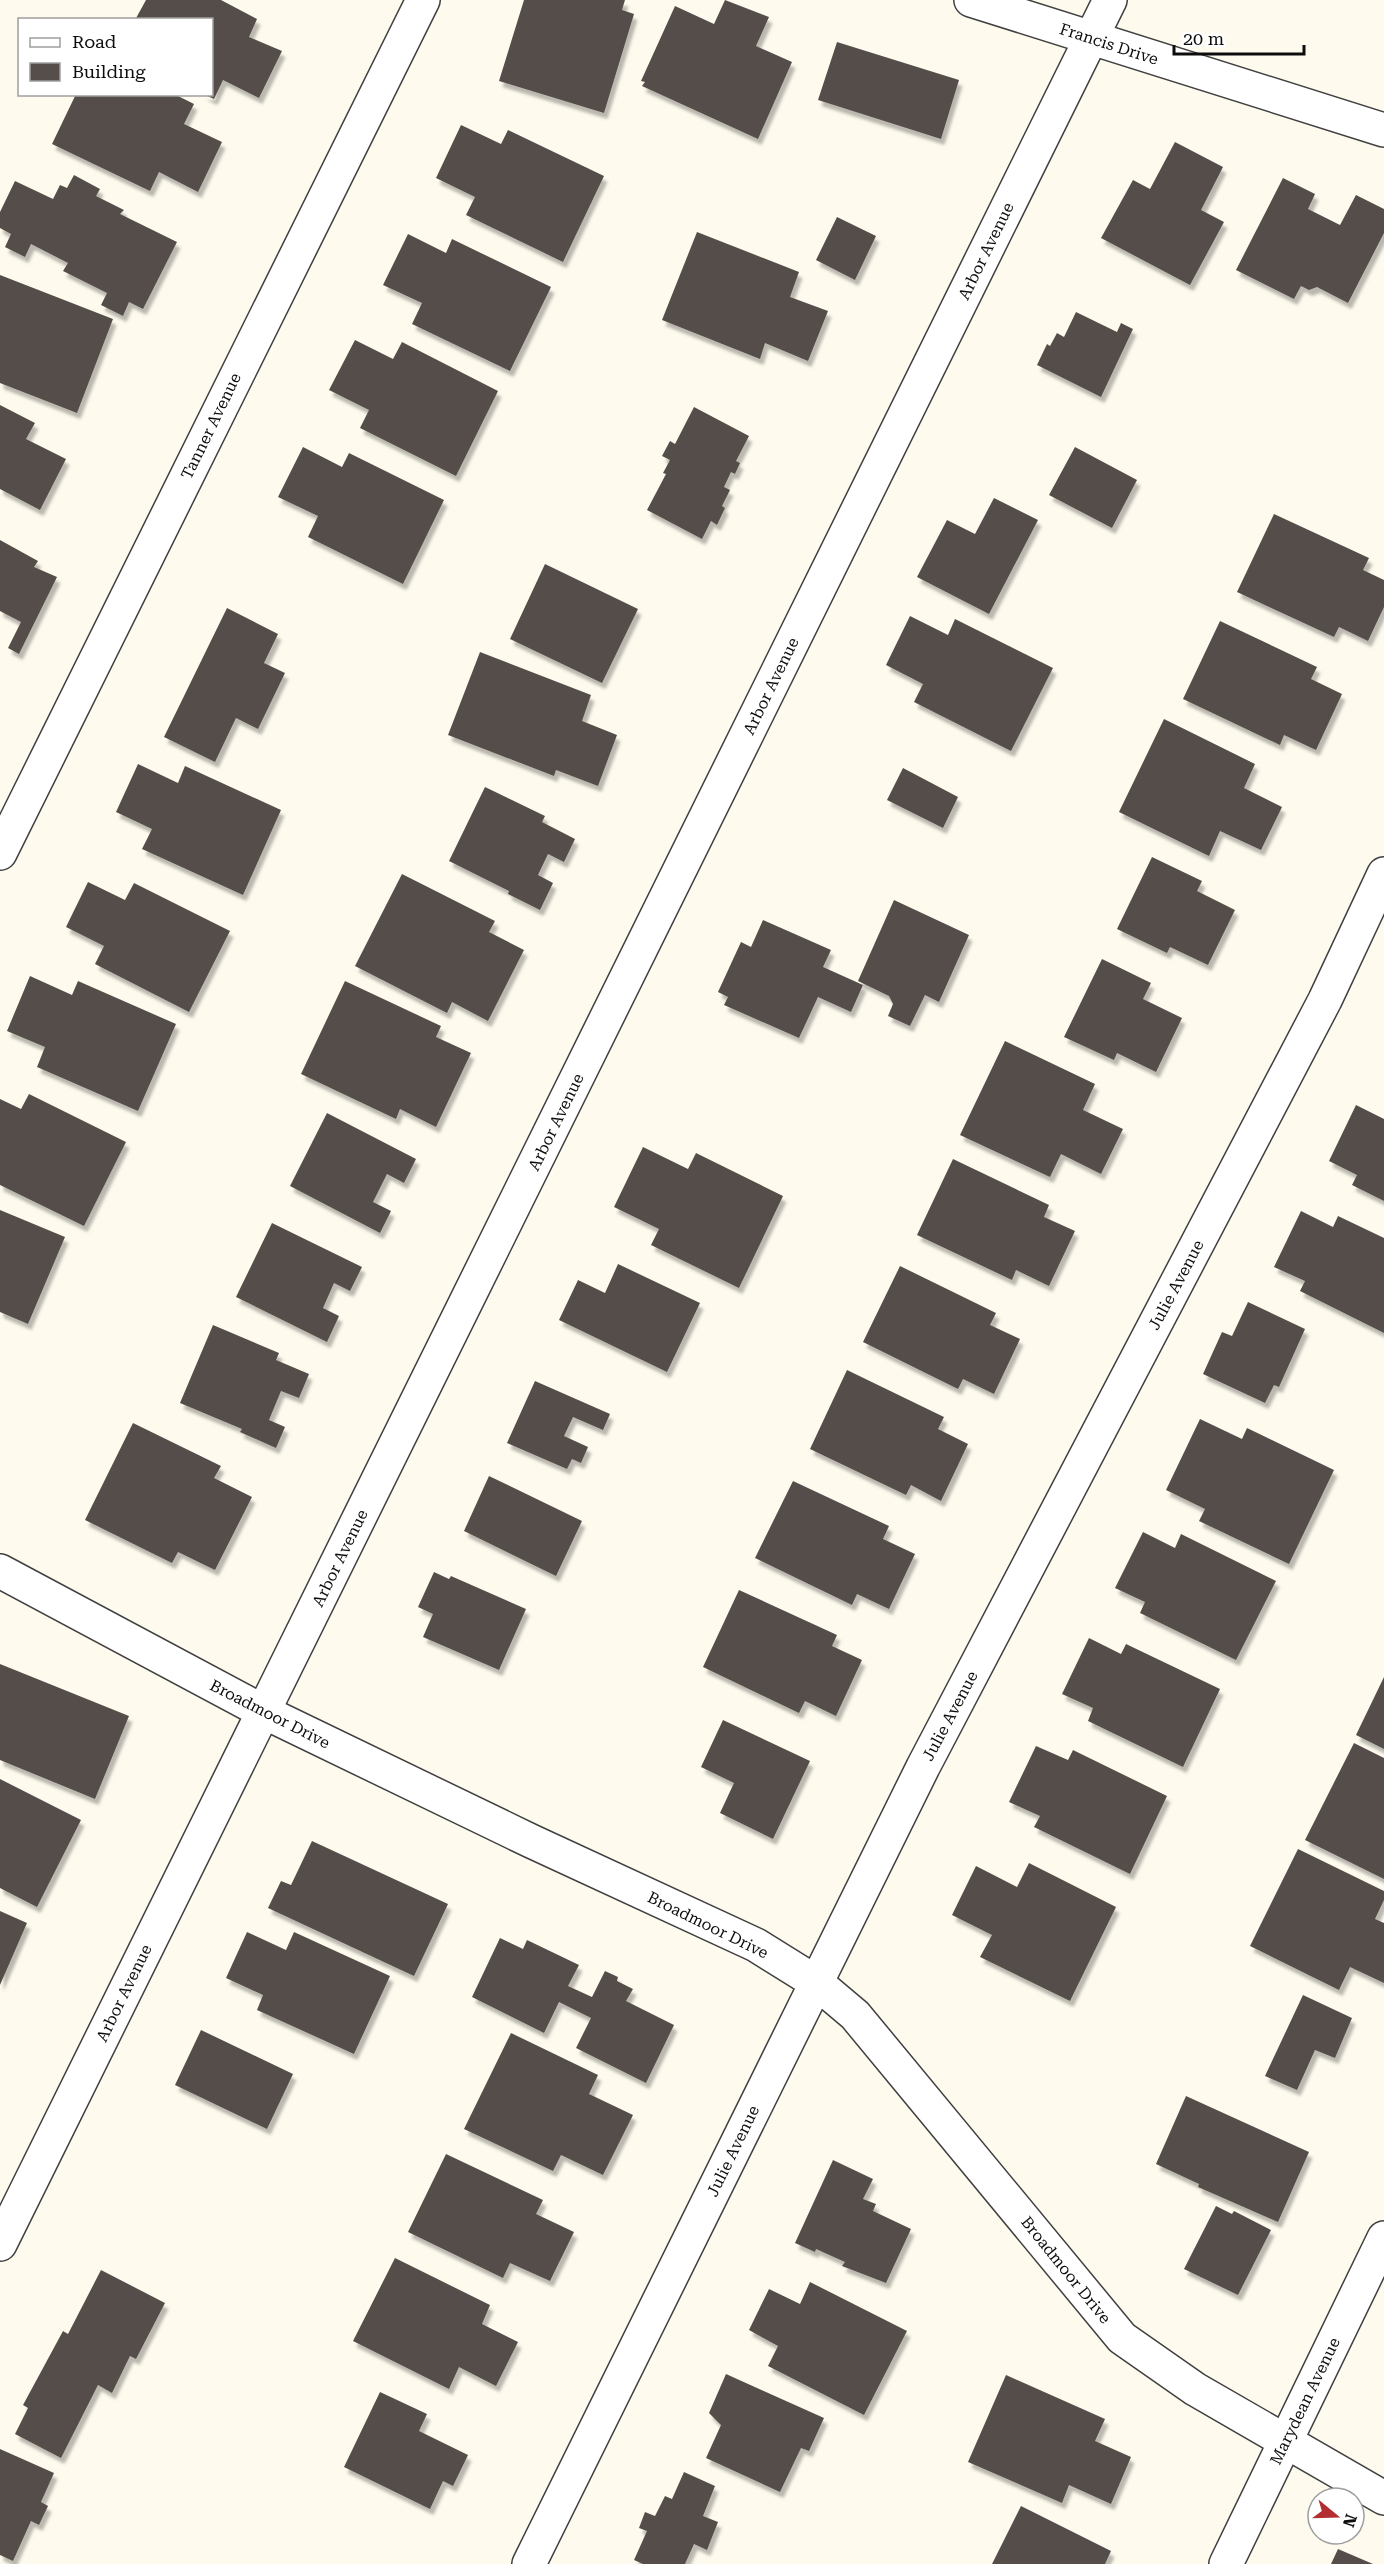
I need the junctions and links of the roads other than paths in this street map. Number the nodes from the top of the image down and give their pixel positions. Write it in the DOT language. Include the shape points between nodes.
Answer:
graph roads {
  1 [pos="423,0"];
  2 [pos="971,0"];
  3 [pos="1110,0"];
  4 [pos="1091,38"];
  5 [pos="1384,130"];
  6 [pos="0,853"];
  7 [pos="1384,874"];
  8 [pos="0,1571"];
  9 [pos="264,1712"];
  10 [pos="817,1983"];
  11 [pos="1384,2238"];
  12 [pos="0,2244"];
  13 [pos="1285,2441"];
  14 [pos="1384,2498"];
  15 [pos="529,2564"];
  16 [pos="1226,2564"];
  1 -- 6 [label="street, Tanner Avenue"];
  2 -- 4 [label="street, Francis Drive"];
  3 -- 4 [label="street, Arbor Avenue"];
  4 -- 5 [label="street, Francis Drive"];
  4 -- 9 [label="street, Arbor Avenue"];
  7 -- 10 [label="street, Julie Avenue" via="1325,1000 923,1767"];
  8 -- 9 [label="street, Broadmoor Drive"];
  9 -- 10 [label="street, Broadmoor Drive" via="756,1945"];
  9 -- 12 [label="street, Arbor Avenue"];
  10 -- 13 [label="street, Broadmoor Drive" via="862,2023 1122,2338 1194,2389"];
  10 -- 15 [label="street, Julie Avenue"];
  11 -- 13 [label="street, Marydean Avenue"];
  13 -- 14 [label="street, Broadmoor Drive"];
  13 -- 16 [label="street, Marydean Avenue"];
}
